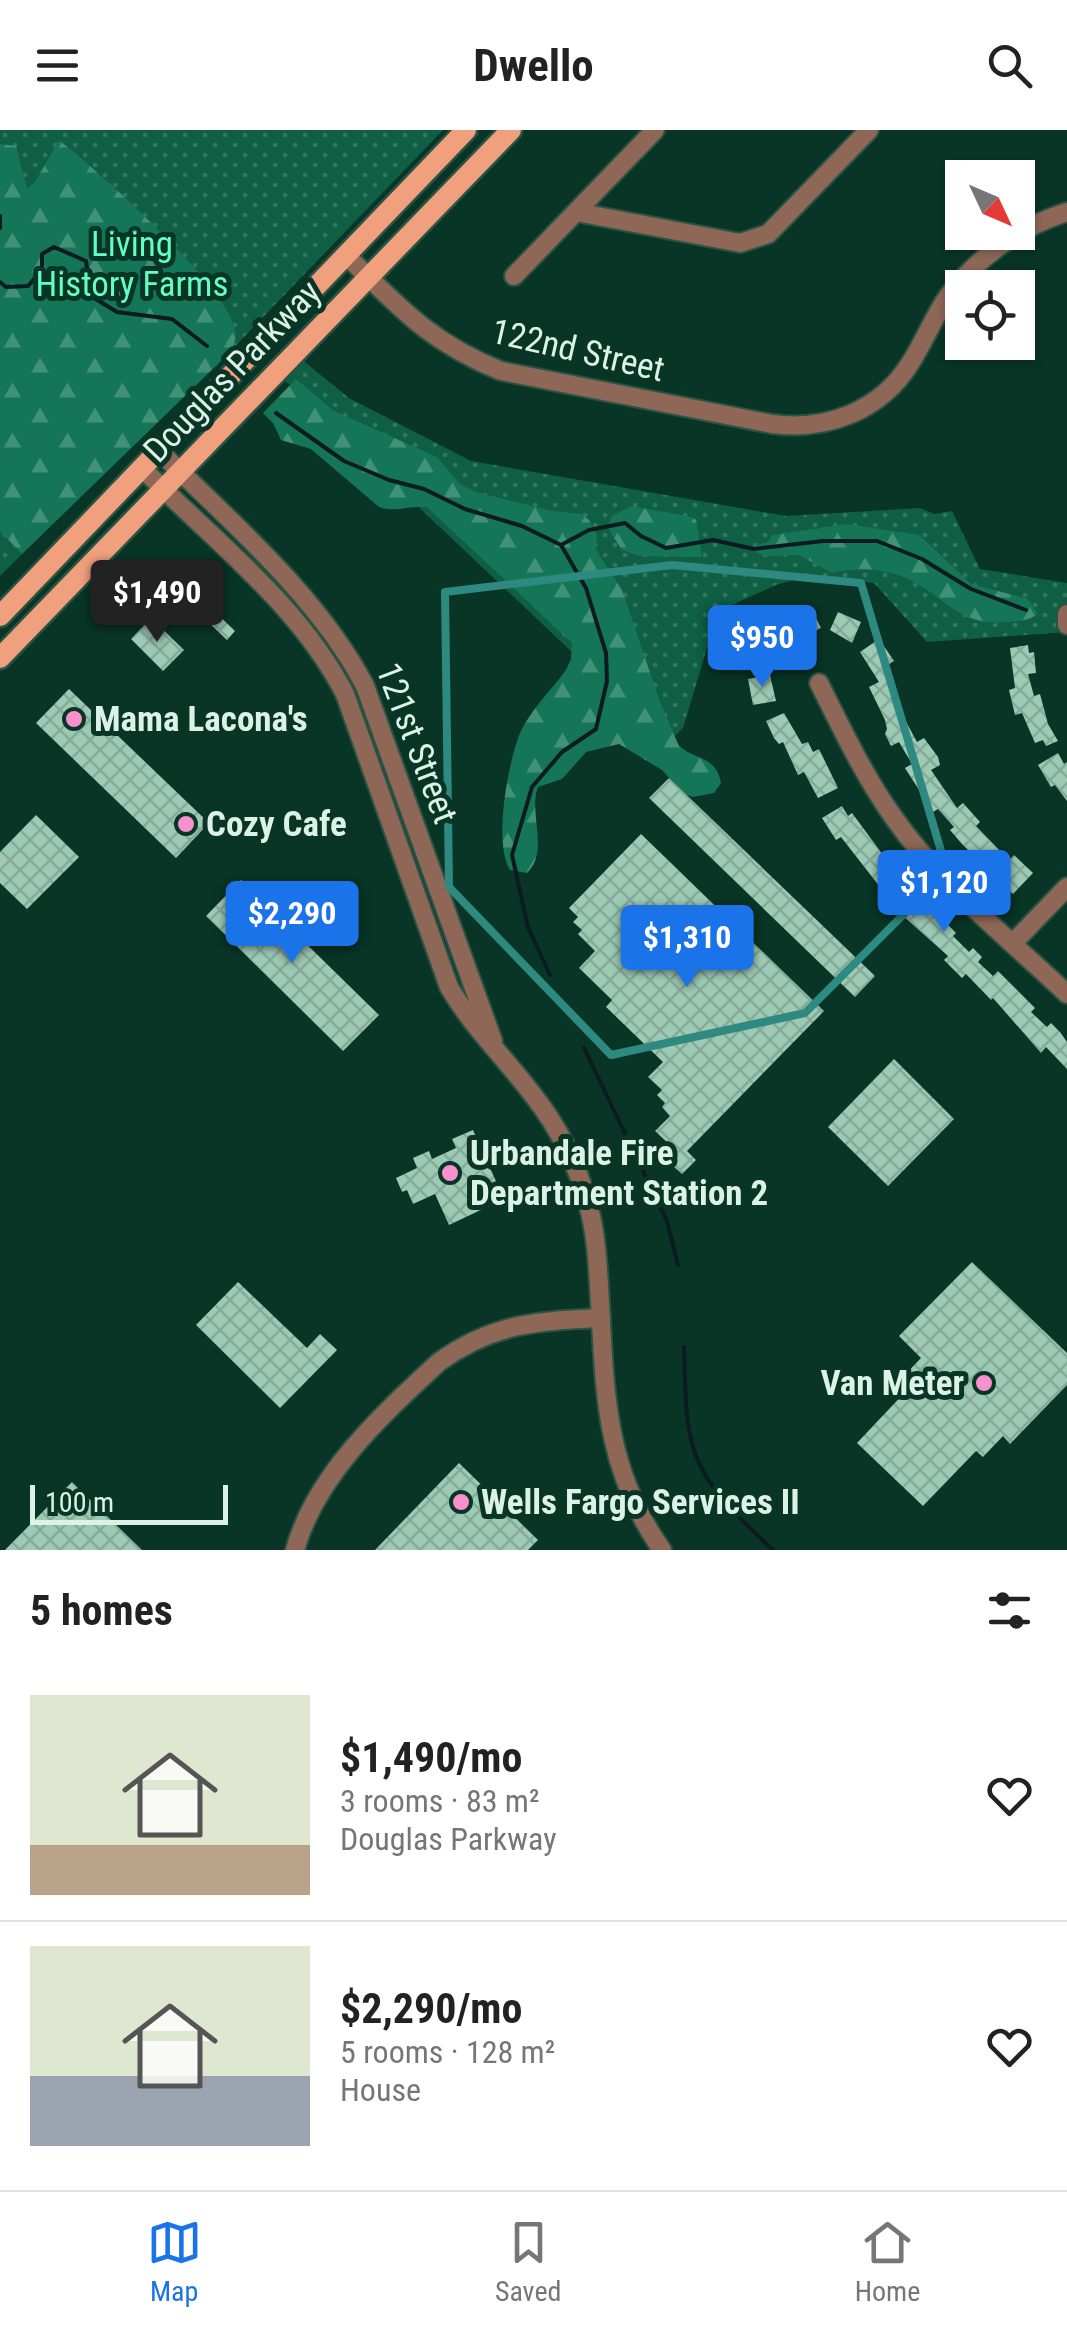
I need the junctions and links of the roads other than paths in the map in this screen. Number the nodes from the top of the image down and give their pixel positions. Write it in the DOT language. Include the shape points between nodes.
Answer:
graph roads {
  1 [pos="466,130"];
  2 [pos="512,130"];
  3 [pos="655,130"];
  4 [pos="869,130"];
  5 [pos="576,212"];
  6 [pos="1067,212"];
  7 [pos="346,255"];
  8 [pos="514,276"];
  9 [pos="368,278"];
  10 [pos="158,450"];
  11 [pos="142,468"];
  12 [pos="180,472"];
  13 [pos="162,489"];
  14 [pos="1067,614"];
  15 [pos="0,616"];
  16 [pos="1067,625"];
  17 [pos="0,658"];
  18 [pos="819,683"];
  19 [pos="1067,887"];
  20 [pos="1013,943"];
  21 [pos="1067,994"];
  22 [pos="502,1060"];
  23 [pos="601,1318"];
  24 [pos="295,1550"];
  25 [pos="662,1550"];
  1 -- 7 [label="main road, Douglas Parkway"];
  2 -- 9 [label="main road, Douglas Parkway"];
  3 -- 5 [label="street"];
  4 -- 5 [label="street" via="768,234 740,243"];
  5 -- 8 [label="street"];
  6 -- 9 [label="street, 122nd Street" via="1007,241 967,275 911,364 883,395 810,426 501,371 418,326"];
  7 -- 9 [label="street, 122nd Street"];
  7 -- 10 [label="main road, Douglas Parkway"];
  9 -- 12 [label="main road, Douglas Parkway"];
  10 -- 11 [label="main road, Douglas Parkway"];
  10 -- 12 [label="street, 121st Street"];
  11 -- 13 [label="street, 121st Street"];
  11 -- 15 [label="main road, Douglas Parkway"];
  12 -- 13 [label="main road, Douglas Parkway"];
  12 -- 22 [label="street, 121st Street" via="306,600 348,653"];
  13 -- 17 [label="main road, Douglas Parkway"];
  13 -- 22 [label="street, 121st Street" via="293,617 330,664 450,987"];
  14 -- 16 [label="street"];
  18 -- 20 [label="street" via="896,820"];
  19 -- 20 [label="street"];
  20 -- 21 [label="street"];
  22 -- 23 [label="street, 121st Street" via="550,1118 580,1177 595,1236"];
  23 -- 24 [label="street" via="523,1323 459,1348 344,1459 316,1496"];
  23 -- 25 [label="street, 121st Street" via="618,1464"];
}
